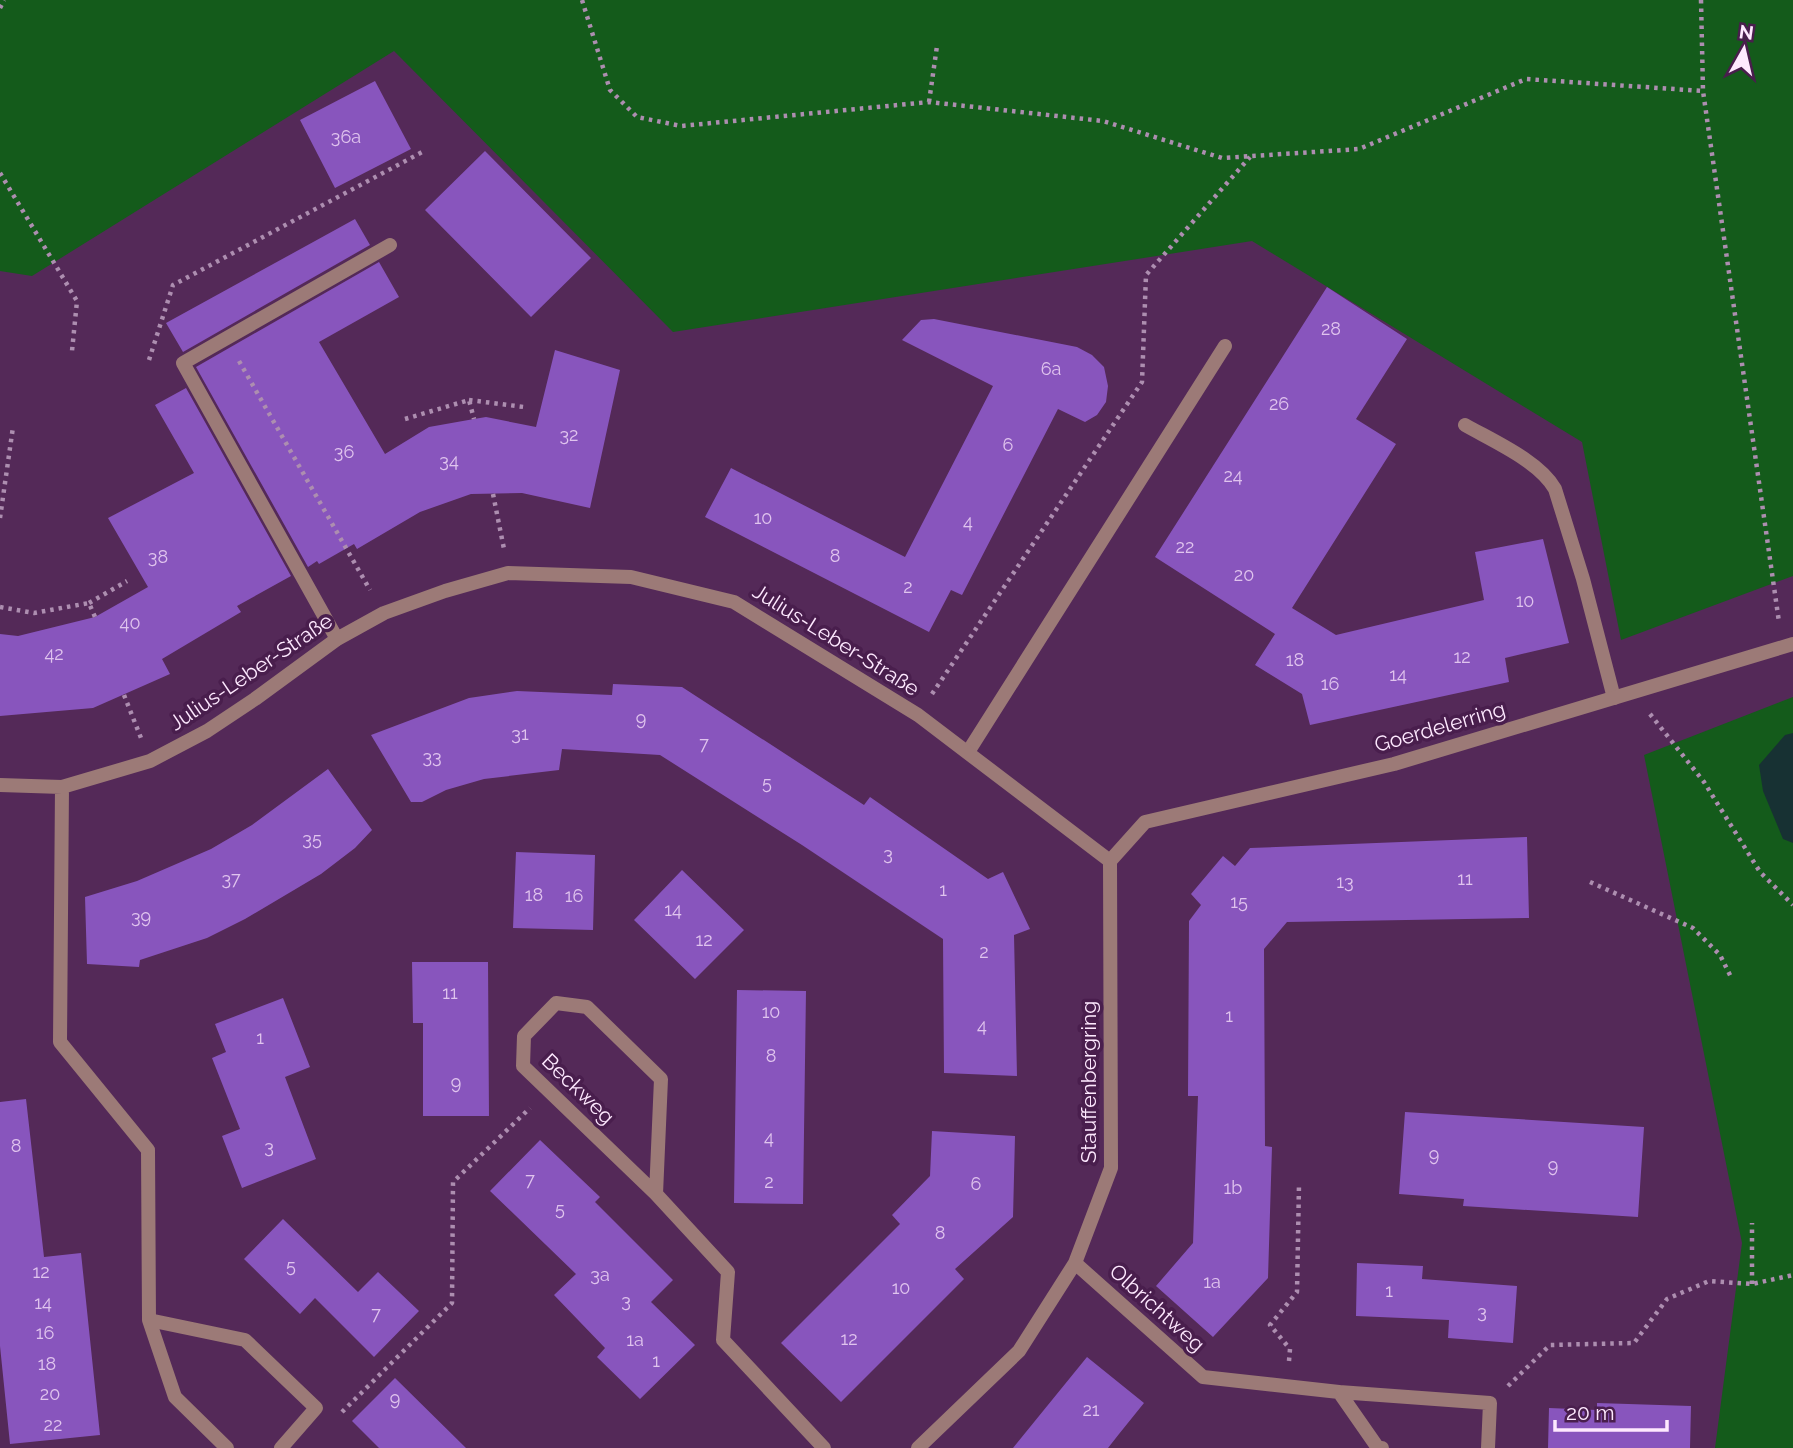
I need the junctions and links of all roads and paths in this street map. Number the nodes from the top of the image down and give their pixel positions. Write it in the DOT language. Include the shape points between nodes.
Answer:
graph roads {
  1 [pos="4,0"];
  2 [pos="582,0"];
  3 [pos="1701,0"];
  4 [pos="0,8"];
  5 [pos="937,46"];
  6 [pos="1703,92"];
  7 [pos="929,102"];
  8 [pos="426,150"];
  9 [pos="1250,157"];
  10 [pos="0,173"];
  11 [pos="390,245"];
  12 [pos="227,339"];
  13 [pos="1225,346"];
  14 [pos="72,351"];
  15 [pos="149,360"];
  16 [pos="469,400"];
  17 [pos="524,407"];
  18 [pos="405,419"];
  19 [pos="474,419"];
  20 [pos="1465,425"];
  21 [pos="13,428"];
  22 [pos="493,494"];
  23 [pos="0,518"];
  24 [pos="508,573"];
  25 [pos="127,581"];
  26 [pos="89,603"];
  27 [pos="0,607"];
  28 [pos="384,614"];
  29 [pos="95,617"];
  30 [pos="337,639"];
  31 [pos="1788,645"];
  32 [pos="1632,692"];
  33 [pos="124,695"];
  34 [pos="1614,698"];
  35 [pos="918,715"];
  36 [pos="968,752"];
  37 [pos="150,761"];
  38 [pos="0,785"];
  39 [pos="62,787"];
  40 [pos="1110,861"];
  41 [pos="1590,882"];
  42 [pos="1793,905"];
  43 [pos="1731,977"];
  44 [pos="548,1090"];
  45 [pos="1299,1184"];
  46 [pos="656,1194"];
  47 [pos="1752,1223"];
  48 [pos="1075,1263"];
  49 [pos="1793,1275"];
  50 [pos="1752,1284"];
  51 [pos="149,1320"];
  52 [pos="1287,1386"];
  53 [pos="1339,1392"];
  54 [pos="1490,1403"];
  55 [pos="342,1412"];
  56 [pos="227,1448"];
  57 [pos="281,1448"];
  58 [pos="824,1448"];
  59 [pos="918,1448"];
  60 [pos="1382,1448"];
  61 [pos="1488,1448"];
  1 -- 4 [label="path"];
  2 -- 7 [label="path" via="610,90 637,117 681,126"];
  3 -- 6 [label="path"];
  5 -- 7 [label="path"];
  6 -- 9 [label="path" via="1526,79 1359,149"];
  6 -- 31 [label="path"];
  7 -- 9 [label="path" via="1102,121 1223,158"];
  8 -- 15 [label="path" via="173,285"];
  9 -- 35 [label="path" via="1146,275 1142,382"];
  10 -- 14 [label="path" via="77,301"];
  11 -- 12 [label="street"];
  12 -- 28 [label="path"];
  12 -- 30 [label="street" via="183,363"];
  13 -- 36 [label="street"];
  16 -- 17 [label="path"];
  16 -- 18 [label="path"];
  16 -- 19 [label="path"];
  20 -- 34 [label="street" via="1537,469 1556,489"];
  21 -- 23 [label="path"];
  22 -- 24 [label="path"];
  24 -- 28 [label="street, Julius-Leber-Straße"];
  24 -- 35 [label="street, Julius-Leber-Straße" via="631,577 734,602"];
  25 -- 26 [label="path"];
  26 -- 27 [label="path" via="34,612"];
  26 -- 29 [label="path"];
  28 -- 30 [label="street, Julius-Leber-Straße"];
  30 -- 37 [label="street, Julius-Leber-Straße" via="217,724"];
  31 -- 32 [label="street, Goerdelerring"];
  32 -- 34 [label="street, Goerdelerring"];
  32 -- 42 [label="path" via="1704,782 1760,872"];
  33 -- 37 [label="path"];
  34 -- 40 [label="street, Goerdelerring" via="1394,764 1145,822"];
  35 -- 36 [label="street, Julius-Leber-Straße"];
  36 -- 40 [label="street, Julius-Leber-Straße"];
  37 -- 39 [label="street, Julius-Leber-Straße"];
  38 -- 39 [label="street, Julius-Leber-Straße"];
  39 -- 51 [label="street" via="60,1042 148,1150"];
  40 -- 48 [label="street, Stauffenbergring" via="1111,1168"];
  41 -- 43 [label="path" via="1693,928 1720,955"];
  44 -- 46 [label="street, Beckweg"];
  44 -- 46 [label="street, Beckweg" via="523,1066 524,1036 556,1003 587,1007 661,1079"];
  44 -- 55 [label="path" via="453,1182 452,1303"];
  45 -- 52 [label="path" via="1297,1292 1270,1325 1290,1349"];
  46 -- 58 [label="street, Beckweg" via="729,1272 723,1340"];
  47 -- 50 [label="path"];
  48 -- 52 [label="street, Olbrichtweg" via="1203,1377"];
  48 -- 59 [label="street, Stauffenbergring" via="1019,1351"];
  49 -- 50 [label="path"];
  50 -- 54 [label="path" via="1709,1281 1667,1299 1634,1343 1550,1345"];
  51 -- 56 [label="street" via="175,1397"];
  51 -- 57 [label="street" via="245,1340 316,1408"];
  52 -- 53 [label="street, Olbrichtweg"];
  53 -- 54 [label="street, Olbrichtweg"];
  53 -- 60 [label="street"];
  54 -- 61 [label="street"];
}
